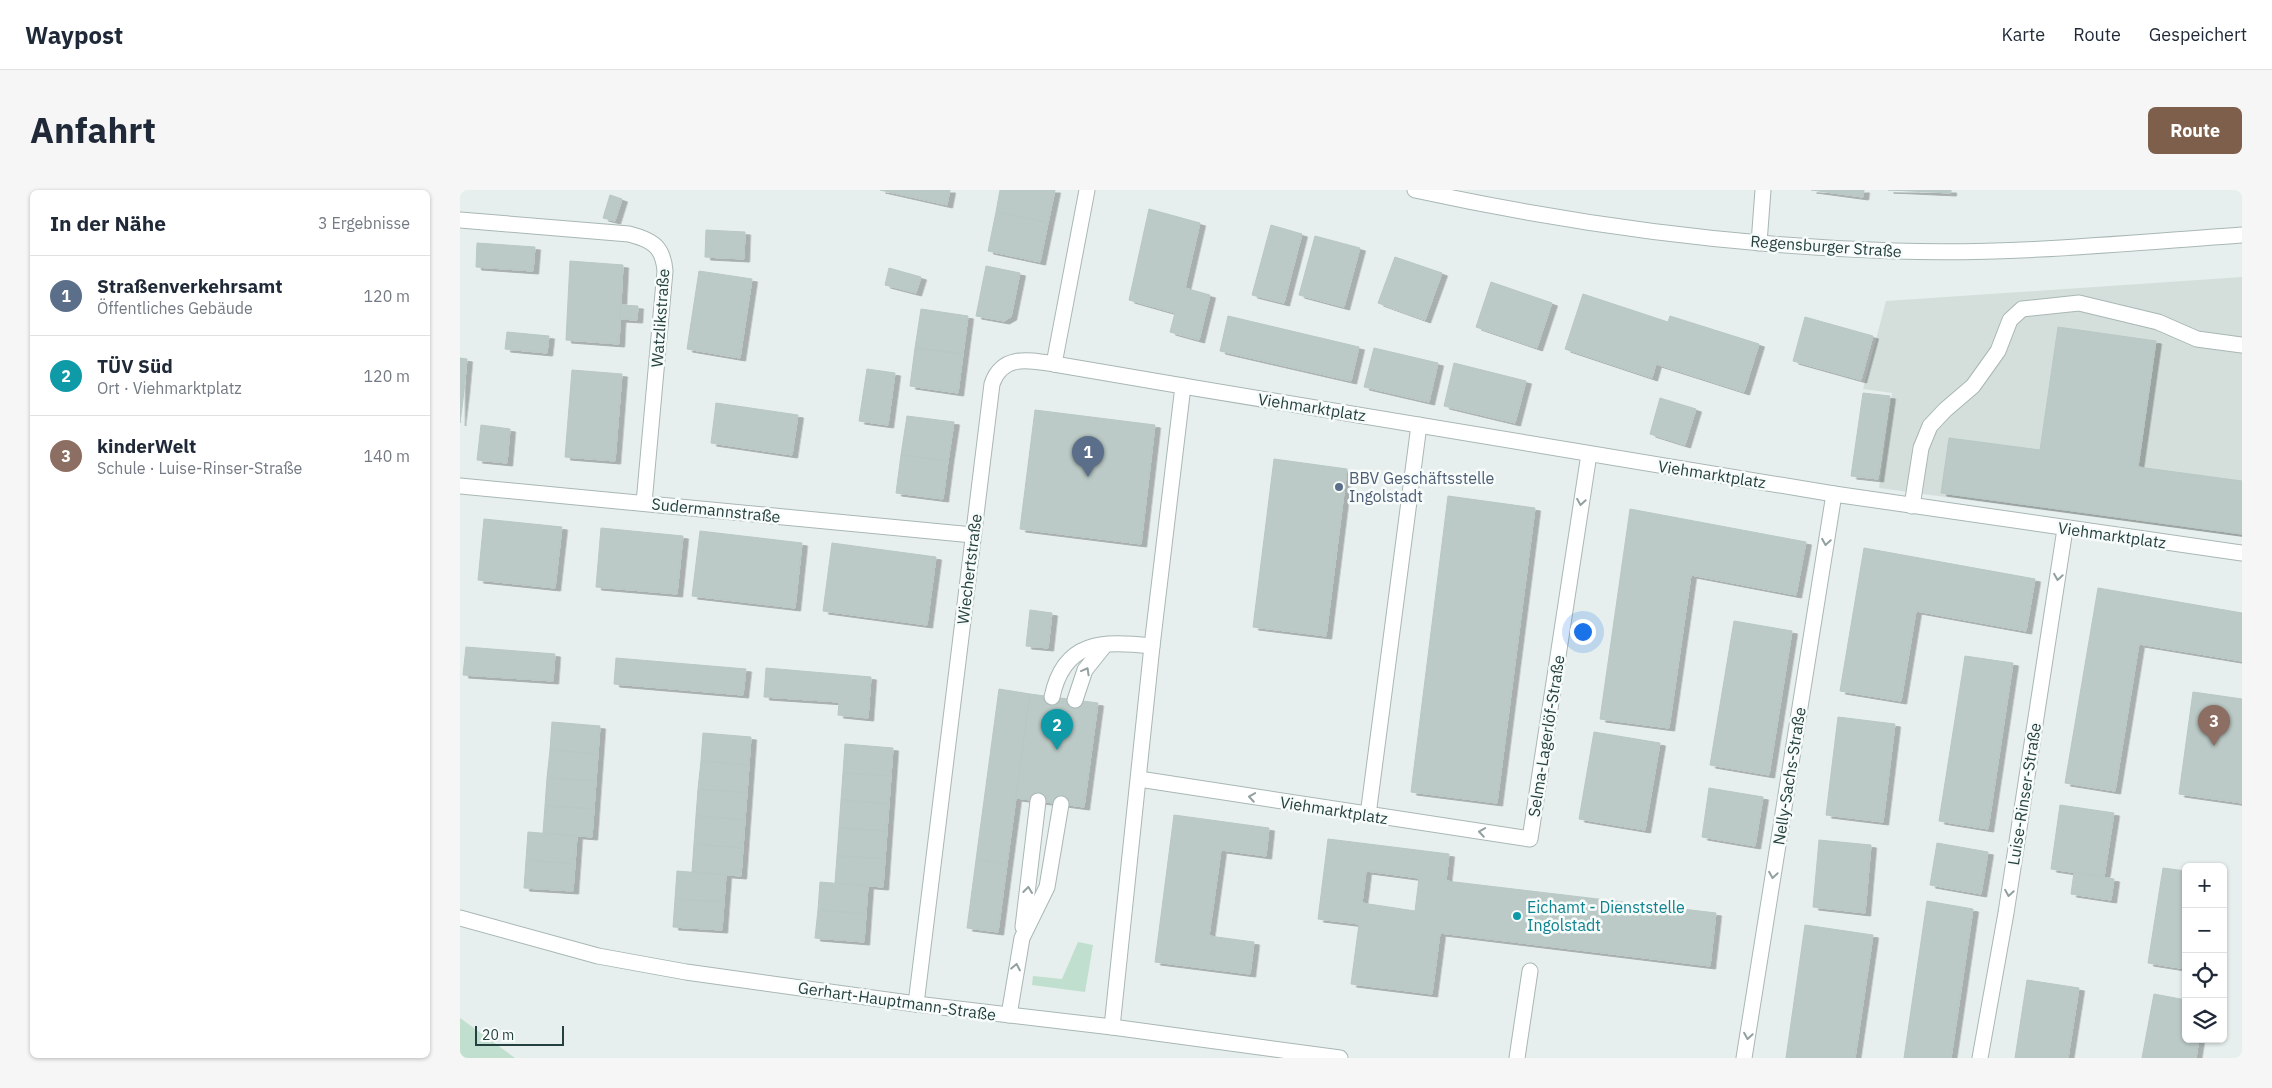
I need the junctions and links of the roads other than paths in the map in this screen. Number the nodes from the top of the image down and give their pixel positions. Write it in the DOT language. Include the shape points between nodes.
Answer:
graph roads {
  1 [pos="1087,190"];
  2 [pos="1414,190"];
  3 [pos="1762,190"];
  4 [pos="460,220"];
  5 [pos="2242,235"];
  6 [pos="1759,243"];
  7 [pos="2242,345"];
  8 [pos="1054,364"];
  9 [pos="1183,386"];
  10 [pos="1420,425"];
  11 [pos="1589,454"];
  12 [pos="460,486"];
  13 [pos="1834,494"];
  14 [pos="644,503"];
  15 [pos="1912,506"];
  16 [pos="2065,529"];
  17 [pos="973,535"];
  18 [pos="2242,553"];
  19 [pos="1105,645"];
  20 [pos="1152,646"];
  21 [pos="1052,697"];
  22 [pos="1075,700"];
  23 [pos="1139,779"];
  24 [pos="1038,801"];
  25 [pos="1061,804"];
  26 [pos="1368,815"];
  27 [pos="1530,840"];
  28 [pos="460,918"];
  29 [pos="1022,938"];
  30 [pos="1530,971"];
  31 [pos="916,1004"];
  32 [pos="1009,1015"];
  33 [pos="1112,1027"];
  34 [pos="1340,1058"];
  35 [pos="1517,1058"];
  36 [pos="1744,1058"];
  37 [pos="1980,1058"];
  1 -- 8 [label="street"];
  2 -- 6 [label="street, Regensburger Straße" via="1587,222"];
  3 -- 6 [label="street"];
  4 -- 14 [label="street, Watzlikstraße" via="629,234 646,238 658,248 664,258 665,271"];
  5 -- 6 [label="street, Regensburger Straße" via="1975,251 1895,251"];
  7 -- 15 [label="street" via="2197,339 2158,322 2079,303 2022,309 2010,320 1998,351 1973,386 1930,426 1921,448"];
  8 -- 9 [label="street, Viehmarktplatz"];
  8 -- 17 [label="street, Wiechertstraße" via="1020,361 995,374"];
  9 -- 10 [label="street, Viehmarktplatz"];
  9 -- 20 [label="street"];
  10 -- 11 [label="street, Viehmarktplatz"];
  10 -- 26 [label="street"];
  11 -- 13 [label="street, Viehmarktplatz"];
  11 -- 27 [label="street, Selma-Lagerlöf-Straße, one-way"];
  12 -- 14 [label="street, Sudermannstraße"];
  13 -- 15 [label="street, Viehmarktplatz"];
  13 -- 36 [label="street, Nelly-Sachs-Straße, one-way"];
  14 -- 17 [label="street, Sudermannstraße"];
  15 -- 16 [label="street, Viehmarktplatz"];
  16 -- 18 [label="street, Viehmarktplatz"];
  16 -- 37 [label="street, Luise-Rinser-Straße, one-way" via="2006,914"];
  17 -- 31 [label="street, Wiechertstraße"];
  19 -- 20 [label="street"];
  19 -- 21 [label="street" via="1082,650 1066,662"];
  22 -- 19 [label="street, one-way" via="1085,670"];
  20 -- 23 [label="street"];
  26 -- 23 [label="street, Viehmarktplatz, one-way"];
  23 -- 33 [label="street"];
  29 -- 24 [label="street, one-way"];
  25 -- 29 [label="street" via="1047,887"];
  27 -- 26 [label="street, Viehmarktplatz, one-way"];
  28 -- 31 [label="street, Gerhart-Hauptmann-Straße" via="598,956"];
  32 -- 29 [label="street, one-way"];
  30 -- 35 [label="street"];
  31 -- 32 [label="street, Gerhart-Hauptmann-Straße"];
  32 -- 33 [label="street, Gerhart-Hauptmann-Straße"];
  33 -- 34 [label="street, Gerhart-Hauptmann-Straße"];
}
